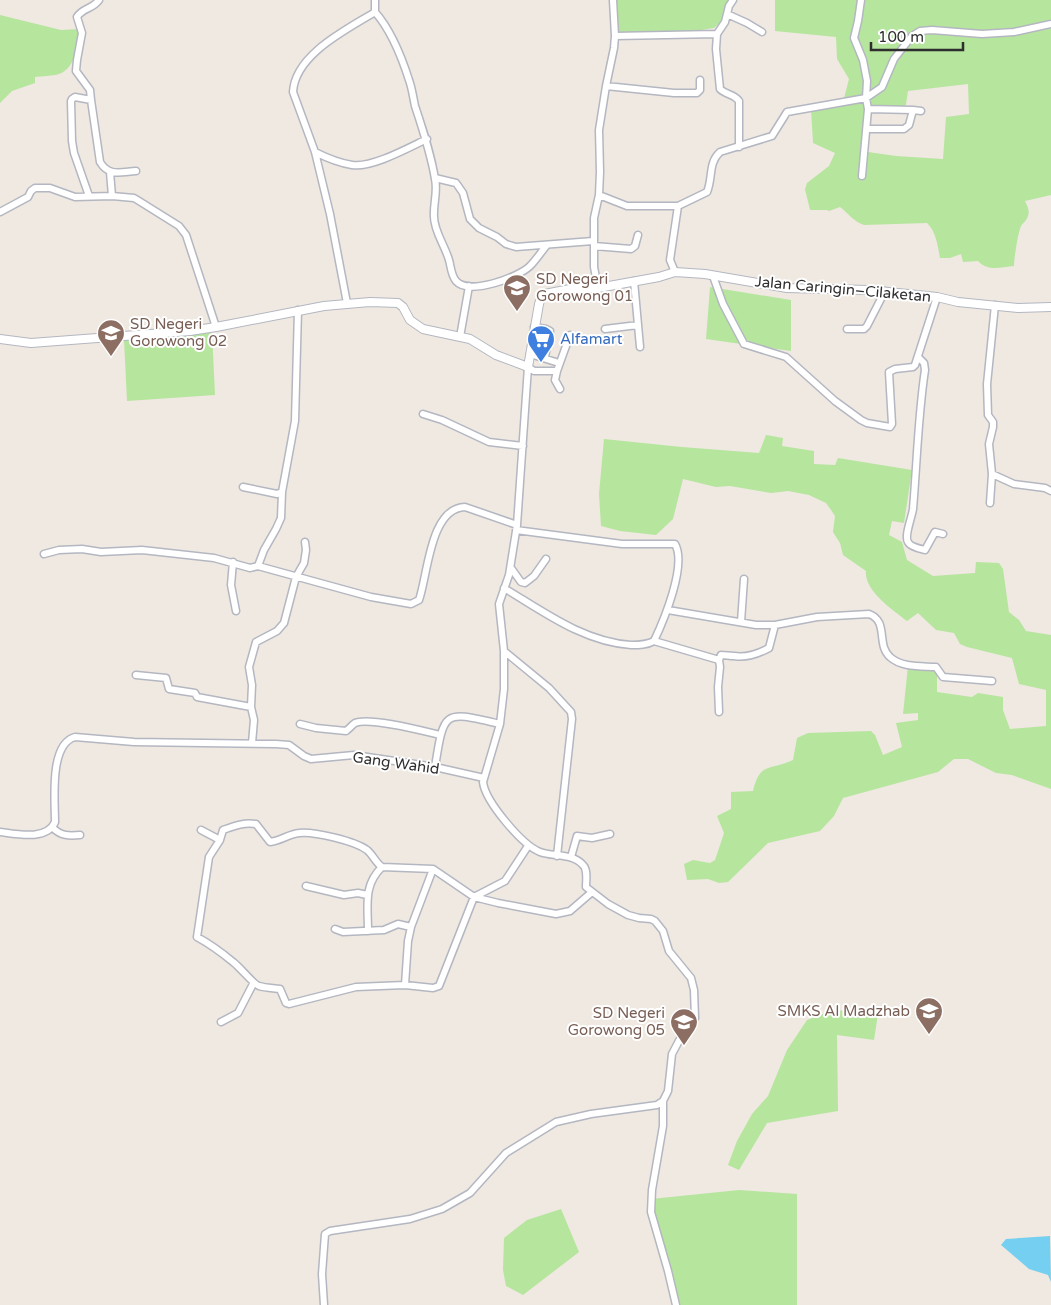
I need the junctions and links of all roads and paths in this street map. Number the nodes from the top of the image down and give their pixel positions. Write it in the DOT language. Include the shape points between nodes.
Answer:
graph roads {
  1 [pos="98,0"];
  2 [pos="375,0"];
  3 [pos="613,0"];
  4 [pos="732,0"];
  5 [pos="860,0"];
  6 [pos="376,12"];
  7 [pos="727,14"];
  8 [pos="1051,24"];
  9 [pos="762,32"];
  10 [pos="717,34"];
  11 [pos="615,36"];
  12 [pos="700,80"];
  13 [pos="606,86"];
  14 [pos="866,98"];
  15 [pos="90,100"];
  16 [pos="868,109"];
  17 [pos="913,110"];
  18 [pos="921,111"];
  19 [pos="867,129"];
  20 [pos="427,139"];
  21 [pos="739,147"];
  22 [pos="315,152"];
  23 [pos="136,171"];
  24 [pos="110,172"];
  25 [pos="862,176"];
  26 [pos="435,178"];
  27 [pos="598,195"];
  28 [pos="89,196"];
  29 [pos="112,196"];
  30 [pos="678,206"];
  31 [pos="0,212"];
  32 [pos="638,236"];
  33 [pos="594,244"];
  34 [pos="547,245"];
  35 [pos="675,272"];
  36 [pos="713,276"];
  37 [pos="634,281"];
  38 [pos="469,286"];
  39 [pos="598,288"];
  40 [pos="884,291"];
  41 [pos="937,297"];
  42 [pos="347,303"];
  43 [pos="995,306"];
  44 [pos="1051,307"];
  45 [pos="298,310"];
  46 [pos="638,325"];
  47 [pos="216,327"];
  48 [pos="534,327"];
  49 [pos="605,329"];
  50 [pos="847,329"];
  51 [pos="570,335"];
  52 [pos="460,337"];
  53 [pos="0,339"];
  54 [pos="640,347"];
  55 [pos="530,354"];
  56 [pos="918,357"];
  57 [pos="546,358"];
  58 [pos="559,363"];
  59 [pos="528,367"];
  60 [pos="557,371"];
  61 [pos="560,389"];
  62 [pos="423,414"];
  63 [pos="523,446"];
  64 [pos="992,474"];
  65 [pos="243,488"];
  66 [pos="1051,491"];
  67 [pos="282,492"];
  68 [pos="990,502"];
  69 [pos="516,528"];
  70 [pos="943,534"];
  71 [pos="305,542"];
  72 [pos="44,554"];
  73 [pos="546,559"];
  74 [pos="233,562"];
  75 [pos="258,566"];
  76 [pos="511,568"];
  77 [pos="296,577"];
  78 [pos="744,579"];
  79 [pos="504,588"];
  80 [pos="668,610"];
  81 [pos="236,611"];
  82 [pos="741,622"];
  83 [pos="775,625"];
  84 [pos="654,641"];
  85 [pos="504,651"];
  86 [pos="719,660"];
  87 [pos="136,675"];
  88 [pos="992,681"];
  89 [pos="251,707"];
  90 [pos="719,712"];
  91 [pos="300,724"];
  92 [pos="500,724"];
  93 [pos="440,736"];
  94 [pos="252,743"];
  95 [pos="435,767"];
  96 [pos="484,778"];
  97 [pos="53,828"];
  98 [pos="201,830"];
  99 [pos="0,832"];
  100 [pos="610,834"];
  101 [pos="80,835"];
  102 [pos="220,840"];
  103 [pos="528,846"];
  104 [pos="556,856"];
  105 [pos="571,857"];
  106 [pos="382,867"];
  107 [pos="433,869"];
  108 [pos="306,886"];
  109 [pos="592,892"];
  110 [pos="367,895"];
  111 [pos="474,897"];
  112 [pos="411,927"];
  113 [pos="335,929"];
  114 [pos="368,930"];
  115 [pos="254,984"];
  116 [pos="405,985"];
  117 [pos="220,1022"];
  118 [pos="663,1101"];
  119 [pos="324,1305"];
  120 [pos="676,1305"];
  1 -- 15 [label="street" via="95,6 82,10 76,17 82,33 76,71 90,90"];
  2 -- 6 [label="street"];
  3 -- 11 [label="street"];
  4 -- 7 [label="street"];
  5 -- 14 [label="street" via="854,38 867,73"];
  6 -- 20 [label="street" via="404,67"];
  6 -- 22 [label="street" via="315,52 296,79 293,92"];
  7 -- 9 [label="street"];
  7 -- 10 [label="street"];
  8 -- 14 [label="street" via="1014,32 982,34 920,31 894,59 882,88"];
  10 -- 11 [label="street"];
  10 -- 21 [label="street" via="720,89 736,96 739,101"];
  11 -- 13 [label="street"];
  12 -- 13 [label="street" via="697,92 674,93"];
  13 -- 27 [label="street" via="599,130"];
  14 -- 16 [label="street"];
  14 -- 21 [label="street" via="786,112 772,136"];
  15 -- 24 [label="street" via="100,162"];
  15 -- 28 [label="street" via="75,97 71,101 74,153"];
  16 -- 17 [label="street"];
  16 -- 19 [label="street"];
  17 -- 18 [label="street"];
  17 -- 19 [label="street" via="909,125 904,128"];
  19 -- 25 [label="street"];
  20 -- 22 [label="street" via="364,165 332,161"];
  20 -- 26 [label="street"];
  21 -- 30 [label="street" via="714,157 707,192"];
  22 -- 42 [label="street"];
  23 -- 24 [label="street"];
  24 -- 29 [label="street"];
  26 -- 34 [label="street" via="460,187 468,214 478,228 510,246"];
  26 -- 38 [label="street" via="435,224 453,276 460,284"];
  27 -- 30 [label="street" via="627,206"];
  27 -- 33 [label="street"];
  28 -- 29 [label="street"];
  28 -- 31 [label="street" via="75,197 50,188 36,188 28,197"];
  29 -- 47 [label="street" via="139,200 186,234"];
  30 -- 35 [label="street" via="670,260"];
  32 -- 33 [label="street" via="631,250"];
  33 -- 34 [label="street"];
  33 -- 39 [label="street"];
  34 -- 38 [label="street" via="530,267 512,277 490,285"];
  35 -- 36 [label="street, Jalan Caringin–Cilaketan"];
  35 -- 37 [label="street, Jalan Caringin–Cilaketan"];
  36 -- 40 [label="street, Jalan Caringin–Cilaketan" via="788,288"];
  36 -- 56 [label="street" via="723,304 744,344 786,357 835,401 867,423 892,426 889,372 895,368 913,367"];
  37 -- 39 [label="street, Jalan Caringin–Cilaketan"];
  37 -- 46 [label="street"];
  38 -- 52 [label="street"];
  39 -- 48 [label="street, Jalan Caringin–Cilaketan" via="575,288 545,294 539,304"];
  40 -- 41 [label="street, Jalan Caringin–Cilaketan"];
  40 -- 50 [label="street" via="867,326 864,329"];
  41 -- 43 [label="street, Jalan Caringin–Cilaketan"];
  41 -- 56 [label="street"];
  42 -- 45 [label="street"];
  42 -- 52 [label="street" via="398,303 410,320 423,328"];
  43 -- 44 [label="street, Jalan Caringin–Cilaketan"];
  43 -- 64 [label="street" via="987,384 988,415 993,422 989,444"];
  45 -- 47 [label="street"];
  45 -- 67 [label="street" via="295,421"];
  46 -- 49 [label="street"];
  46 -- 54 [label="street"];
  47 -- 53 [label="street" via="31,343"];
  48 -- 55 [label="street, Jalan Caringin–Cilaketan"];
  48 -- 57 [label="street" via="550,331"];
  51 -- 58 [label="street"];
  52 -- 59 [label="street"];
  55 -- 57 [label="street"];
  55 -- 59 [label="street, Jalan Caringin–Cilaketan"];
  56 -- 70 [label="street" via="925,370 913,512 907,541 925,550 935,532"];
  57 -- 58 [label="street"];
  58 -- 60 [label="street"];
  59 -- 60 [label="street" via="534,371"];
  59 -- 63 [label="street"];
  60 -- 61 [label="street" via="555,380"];
  62 -- 63 [label="street" via="489,442"];
  63 -- 69 [label="street"];
  64 -- 66 [label="street" via="1014,484"];
  64 -- 68 [label="street"];
  65 -- 67 [label="street"];
  67 -- 75 [label="street" via="281,518"];
  69 -- 76 [label="street"];
  69 -- 77 [label="street" via="465,507 456,507 440,525 434,538 419,600 414,603 371,597"];
  69 -- 80 [label="street" via="622,544 675,544 678,563"];
  71 -- 77 [label="street" via="306,558"];
  72 -- 74 [label="street" via="82,549 101,552 142,550"];
  73 -- 76 [label="street" via="525,583"];
  74 -- 75 [label="street" via="250,568"];
  74 -- 81 [label="street" via="230,585"];
  75 -- 77 [label="street"];
  76 -- 79 [label="street"];
  77 -- 89 [label="street" via="284,623 254,646 249,667"];
  78 -- 82 [label="street"];
  79 -- 84 [label="street" via="567,625 600,640 640,645"];
  79 -- 85 [label="street" via="499,604"];
  80 -- 82 [label="street"];
  80 -- 84 [label="street"];
  82 -- 83 [label="street"];
  83 -- 86 [label="street" via="769,648 749,656 724,654"];
  83 -- 88 [label="street" via="817,617 869,614 880,622 886,652 891,658 908,665 936,667 943,677"];
  84 -- 86 [label="street"];
  85 -- 92 [label="street"];
  85 -- 104 [label="street" via="549,688 571,712"];
  86 -- 90 [label="street"];
  87 -- 89 [label="street" via="166,678 169,689"];
  89 -- 94 [label="street" via="254,720"];
  91 -- 93 [label="street" via="346,731 354,723 366,722"];
  92 -- 93 [label="street" via="451,716"];
  92 -- 96 [label="street"];
  93 -- 95 [label="street"];
  94 -- 95 [label="street, Gang Wahid" via="289,745 311,759 354,755"];
  94 -- 97 [label="street, Gang Wahid" via="69,739 63,744 54,776"];
  95 -- 96 [label="street, Gang Wahid"];
  96 -- 103 [label="street" via="490,799"];
  97 -- 99 [label="street" via="40,834"];
  97 -- 101 [label="street" via="67,836"];
  98 -- 102 [label="street"];
  100 -- 105 [label="street" via="592,838 577,836"];
  102 -- 106 [label="street" via="223,830 250,823 256,824 270,842 297,833 315,833 364,848"];
  102 -- 115 [label="street" via="209,857 197,937 234,963"];
  103 -- 104 [label="street"];
  103 -- 111 [label="street" via="505,880"];
  104 -- 105 [label="street"];
  105 -- 109 [label="street" via="585,866 586,887"];
  106 -- 107 [label="street"];
  106 -- 110 [label="street" via="371,881"];
  107 -- 111 [label="street"];
  107 -- 112 [label="street"];
  108 -- 110 [label="street" via="344,895"];
  109 -- 111 [label="street" via="576,907 560,914"];
  109 -- 118 [label="street" via="628,915 655,921 663,931 669,951 691,978 695,1018 672,1054 668,1092"];
  110 -- 114 [label="street"];
  111 -- 116 [label="street" via="439,986"];
  112 -- 114 [label="street" via="398,924 384,930"];
  112 -- 116 [label="street"];
  113 -- 114 [label="street" via="343,932"];
  115 -- 116 [label="street" via="280,989 286,1003 290,1004 356,988"];
  115 -- 117 [label="street" via="238,1012"];
  118 -- 119 [label="street" via="657,1105 556,1122 506,1153 470,1192 442,1209 410,1219 325,1234"];
  118 -- 120 [label="street" via="663,1126 651,1212"];
}
